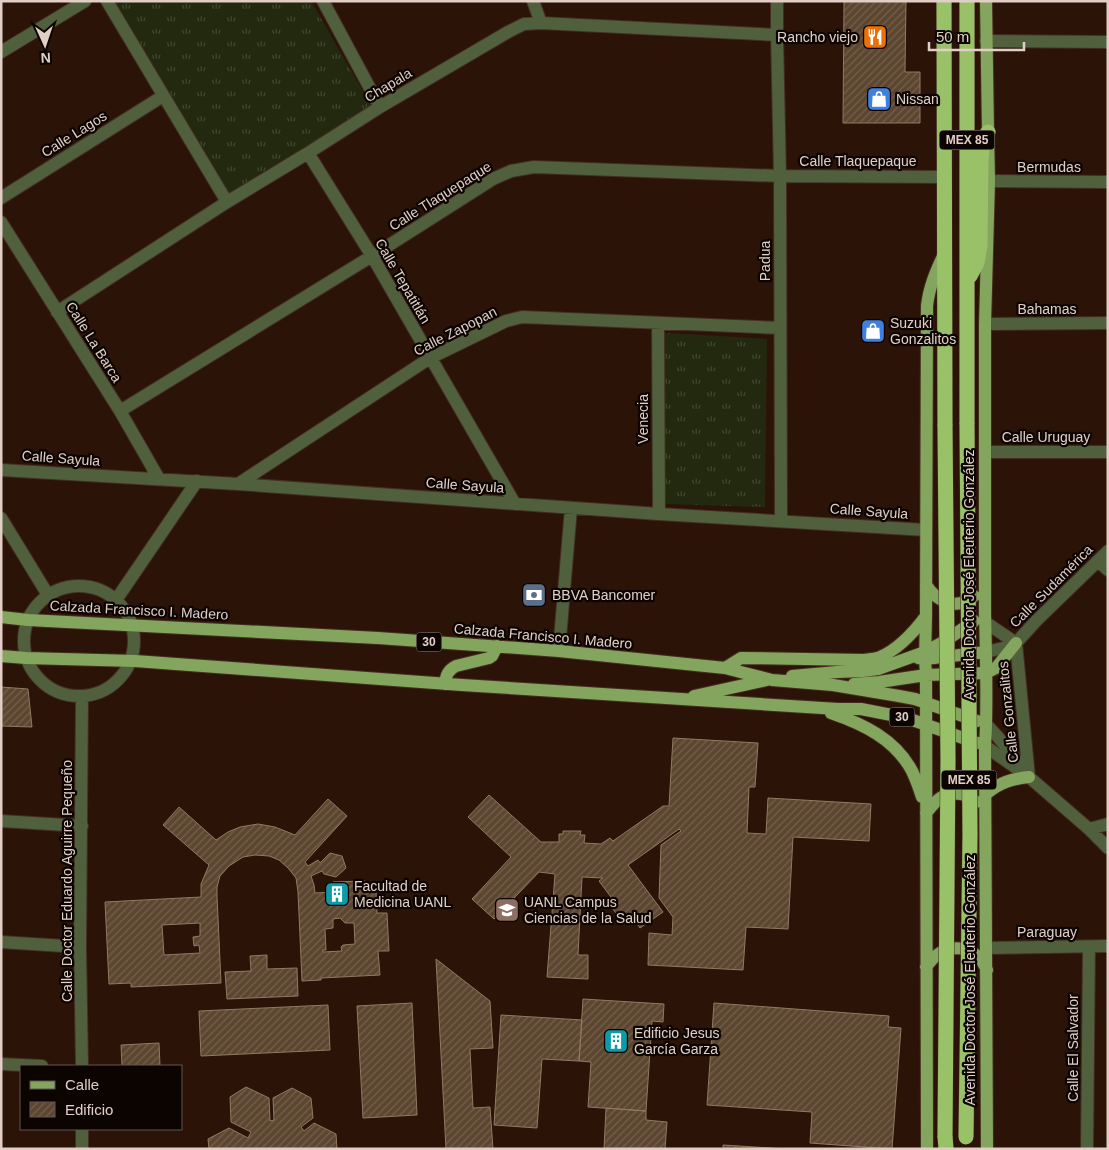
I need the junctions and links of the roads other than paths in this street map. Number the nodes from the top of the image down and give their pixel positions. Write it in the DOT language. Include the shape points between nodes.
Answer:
graph roads {
  1 [pos="85,1"];
  2 [pos="108,1"];
  3 [pos="533,1"];
  4 [pos="777,1"];
  5 [pos="944,1"];
  6 [pos="967,1"];
  7 [pos="986,1"];
  8 [pos="326,2"];
  9 [pos="541,23"];
  10 [pos="777,35"];
  11 [pos="986,41"];
  12 [pos="1108,42"];
  13 [pos="1,52"];
  14 [pos="163,96"];
  15 [pos="380,107"];
  16 [pos="988,132"];
  17 [pos="308,153"];
  18 [pos="780,176"];
  19 [pos="944,177"];
  20 [pos="990,181"];
  21 [pos="1108,182"];
  22 [pos="1,198"];
  23 [pos="228,202"];
  24 [pos="1,222"];
  25 [pos="944,254"];
  26 [pos="372,256"];
  27 [pos="968,279"];
  28 [pos="56,312"];
  29 [pos="658,323"];
  30 [pos="1108,323"];
  31 [pos="986,324"];
  32 [pos="780,328"];
  33 [pos="430,358"];
  34 [pos="120,411"];
  35 [pos="985,452"];
  36 [pos="1108,452"];
  37 [pos="1,470"];
  38 [pos="159,479"];
  39 [pos="198,481"];
  40 [pos="238,484"];
  41 [pos="515,504"];
  42 [pos="571,508"];
  43 [pos="659,514"];
  44 [pos="1,518"];
  45 [pos="781,521"];
  46 [pos="926,530"];
  47 [pos="1108,551"];
  48 [pos="1103,566"];
  49 [pos="985,582"];
  50 [pos="926,585"];
  51 [pos="48,595"];
  52 [pos="116,600"];
  53 [pos="926,616"];
  54 [pos="1,617"];
  55 [pos="985,618"];
  56 [pos="28,620"];
  57 [pos="132,625"];
  58 [pos="926,632"];
  59 [pos="945,641"];
  60 [pos="1016,643"];
  61 [pos="497,646"];
  62 [pos="559,650"];
  63 [pos="986,652"];
  64 [pos="1,656"];
  65 [pos="925,656"];
  66 [pos="26,658"];
  67 [pos="131,662"];
  68 [pos="725,668"];
  69 [pos="986,673"];
  70 [pos="926,675"];
  71 [pos="772,680"];
  72 [pos="445,684"];
  73 [pos="832,686"];
  74 [pos="82,696"];
  75 [pos="679,699"];
  76 [pos="926,704"];
  77 [pos="814,708"];
  78 [pos="969,718"];
  79 [pos="926,724"];
  80 [pos="986,724"];
  81 [pos="985,746"];
  82 [pos="1029,777"];
  83 [pos="986,794"];
  84 [pos="926,809"];
  85 [pos="1,821"];
  86 [pos="986,822"];
  87 [pos="1108,824"];
  88 [pos="82,826"];
  89 [pos="1089,829"];
  90 [pos="1108,848"];
  91 [pos="1,942"];
  92 [pos="1108,946"];
  93 [pos="80,947"];
  94 [pos="1088,947"];
  95 [pos="986,948"];
  96 [pos="926,967"];
  97 [pos="986,970"];
  98 [pos="1,1064"];
  99 [pos="22,1065"];
  100 [pos="82,1065"];
  101 [pos="82,1130"];
  102 [pos="945,1142"];
  103 [pos="967,1143"];
  104 [pos="82,1149"];
  105 [pos="926,1149"];
  106 [pos="987,1149"];
  107 [pos="1087,1149"];
  1 -- 13 [label="street"];
  2 -- 14 [label="street"];
  3 -- 9 [label="street"];
  4 -- 10 [label="street, Padua"];
  5 -- 19 [label="highway, Avenida Doctor José Eleuterio González / MEX 85"];
  6 -- 27 [label="highway, Avenida Doctor José Eleuterio González / MEX 85"];
  7 -- 11 [label="main road, Avenida Doctor José Eleuterio González"];
  8 -- 15 [label="street"];
  9 -- 10 [label="street, Chapala"];
  9 -- 15 [label="street, Chapala" via="524,24 508,32"];
  10 -- 18 [label="street, Padua"];
  11 -- 12 [label="street"];
  11 -- 16 [label="main road, Avenida Doctor José Eleuterio González"];
  14 -- 22 [label="street, Calle Lagos"];
  14 -- 23 [label="street"];
  15 -- 17 [label="street, Chapala"];
  16 -- 20 [label="main road, Avenida Doctor José Eleuterio González"];
  16 -- 27 [label="highway" via="983,140 981,160 980,246 977,263"];
  17 -- 23 [label="street, Chapala"];
  17 -- 26 [label="street, Calle Tepatitlán"];
  18 -- 19 [label="street, Calle Tlaquepaque"];
  18 -- 26 [label="street, Calle Tlaquepaque" via="534,168 510,171"];
  18 -- 32 [label="street, Padua"];
  19 -- 25 [label="highway, Avenida Doctor José Eleuterio González / MEX 85"];
  20 -- 21 [label="street, Bermudas"];
  20 -- 31 [label="main road, Avenida Doctor José Eleuterio González"];
  23 -- 28 [label="street, Chapala"];
  24 -- 28 [label="street, Calle La Barca"];
  25 -- 46 [label="main road, Avenida Doctor José Eleuterio González" via="934,275 927,306"];
  25 -- 102 [label="highway, Avenida Doctor José Eleuterio González / MEX 85, bridge" via="948,760"];
  26 -- 33 [label="street, Calle Tepatitlán"];
  26 -- 34 [label="street, Calle Tlaquepaque"];
  27 -- 78 [label="highway, Avenida Doctor José Eleuterio González / MEX 85, bridge"];
  28 -- 34 [label="street, Calle La Barca"];
  29 -- 32 [label="street, Calle Zapopan"];
  29 -- 33 [label="street, Calle Zapopan" via="522,317 506,321"];
  29 -- 43 [label="street, Venecia"];
  30 -- 31 [label="street, Bahamas"];
  31 -- 35 [label="main road, Avenida Doctor José Eleuterio González"];
  32 -- 45 [label="street, Padua"];
  33 -- 40 [label="street, Calle Zapopan"];
  33 -- 41 [label="street, Calle Tepatitlán"];
  34 -- 38 [label="street, Calle La Barca"];
  35 -- 36 [label="street, Calle Uruguay"];
  35 -- 49 [label="main road, Avenida Doctor José Eleuterio González"];
  37 -- 38 [label="street, Calle Sayula"];
  38 -- 39 [label="street, Calle Sayula"];
  39 -- 40 [label="street, Calle Sayula"];
  39 -- 52 [label="street"];
  40 -- 41 [label="street, Calle Sayula"];
  41 -- 42 [label="street, Calle Sayula"];
  42 -- 43 [label="street, Calle Sayula"];
  42 -- 62 [label="street"];
  43 -- 45 [label="street, Calle Sayula"];
  44 -- 51 [label="street"];
  45 -- 46 [label="street, Calle Sayula"];
  46 -- 50 [label="main road, Avenida Doctor José Eleuterio González"];
  47 -- 48 [label="street, Calle Sudamérica"];
  48 -- 60 [label="street, Calle Sudamérica" via="1036,621"];
  49 -- 50 [label="main road" via="972,598 951,603 932,594"];
  49 -- 55 [label="main road, Avenida Doctor José Eleuterio González"];
  50 -- 53 [label="main road, Avenida Doctor José Eleuterio González"];
  51 -- 52 [label="street" via="65,588 83,586 101,590"];
  51 -- 56 [label="street"];
  52 -- 57 [label="street"];
  53 -- 58 [label="main road, Avenida Doctor José Eleuterio González"];
  53 -- 68 [label="main road" via="912,635 880,657 864,660 741,658"];
  54 -- 56 [label="main road, Calzada Francisco I. Madero / 30"];
  55 -- 59 [label="main road"];
  55 -- 60 [label="street, Calle Sudamérica"];
  55 -- 63 [label="main road, Avenida Doctor José Eleuterio González"];
  56 -- 57 [label="main road, Calzada Francisco I. Madero / 30"];
  56 -- 66 [label="street" via="24,639"];
  57 -- 61 [label="main road, Calzada Francisco I. Madero / 30"];
  57 -- 67 [label="street" via="135,643"];
  58 -- 59 [label="main road"];
  58 -- 65 [label="main road, Avenida Doctor José Eleuterio González"];
  59 -- 65 [label="main road"];
  60 -- 63 [label="street, Calle Sudamérica"];
  60 -- 69 [label="main road" via="996,668"];
  60 -- 82 [label="street, Calle Gonzalitos"];
  61 -- 62 [label="main road, Calzada Francisco I. Madero / 30"];
  61 -- 72 [label="main road" via="489,658 452,668"];
  62 -- 68 [label="main road, Calzada Francisco I. Madero / 30"];
  63 -- 65 [label="main road"];
  63 -- 69 [label="main road, Avenida Doctor José Eleuterio González"];
  64 -- 66 [label="main road, 30"];
  65 -- 70 [label="main road, Avenida Doctor José Eleuterio González"];
  65 -- 71 [label="main road" via="878,669"];
  66 -- 67 [label="main road, 30"];
  66 -- 74 [label="street" via="42,682 68,695"];
  67 -- 72 [label="main road, 30"];
  67 -- 74 [label="street" via="115,684"];
  68 -- 71 [label="main road, Calzada Francisco I. Madero / 30"];
  69 -- 70 [label="main road"];
  69 -- 80 [label="main road, Avenida Doctor José Eleuterio González"];
  70 -- 73 [label="main road"];
  70 -- 76 [label="main road, Avenida Doctor José Eleuterio González"];
  71 -- 73 [label="main road, Calzada Francisco I. Madero / 30"];
  71 -- 75 [label="main road"];
  72 -- 75 [label="main road, 30"];
  73 -- 76 [label="main road, Calzada Francisco I. Madero / 30" via="899,696"];
  74 -- 88 [label="street, Calle Doctor Eduardo Aguirre Pequeño"];
  75 -- 77 [label="main road, 30"];
  76 -- 78 [label="main road, Calzada Francisco I. Madero / 30"];
  76 -- 79 [label="main road, Avenida Doctor José Eleuterio González"];
  77 -- 79 [label="main road, 30" via="869,710"];
  77 -- 84 [label="main road" via="863,725 891,744 912,770"];
  78 -- 80 [label="main road, Calzada Francisco I. Madero / 30"];
  78 -- 103 [label="highway, Avenida Doctor José Eleuterio González / MEX 85, bridge"];
  79 -- 81 [label="main road, 30"];
  79 -- 84 [label="main road"];
  80 -- 81 [label="main road, Avenida Doctor José Eleuterio González"];
  80 -- 82 [label="street"];
  81 -- 82 [label="street"];
  81 -- 83 [label="main road, Avenida Doctor José Eleuterio González"];
  82 -- 83 [label="main road" via="1005,782"];
  82 -- 89 [label="street"];
  83 -- 86 [label="main road, Avenida Doctor José Eleuterio González"];
  84 -- 86 [label="main road" via="947,794 970,796 978,804"];
  84 -- 96 [label="main road"];
  85 -- 88 [label="street"];
  86 -- 95 [label="main road, Avenida Doctor José Eleuterio González"];
  87 -- 89 [label="street"];
  88 -- 93 [label="street, Calle Doctor Eduardo Aguirre Pequeño"];
  89 -- 90 [label="street"];
  91 -- 93 [label="street"];
  92 -- 94 [label="street, Paraguay"];
  93 -- 100 [label="street, Calle Doctor Eduardo Aguirre Pequeño"];
  94 -- 95 [label="street, Paraguay"];
  94 -- 107 [label="street, Calle El Salvador"];
  95 -- 97 [label="main road, Avenida Doctor José Eleuterio González"];
  96 -- 97 [label="main road" via="936,955 959,948 971,951"];
  96 -- 105 [label="main road"];
  97 -- 106 [label="main road, Avenida Doctor José Eleuterio González"];
  98 -- 99 [label="street"];
  101 -- 104 [label="street"];
}
